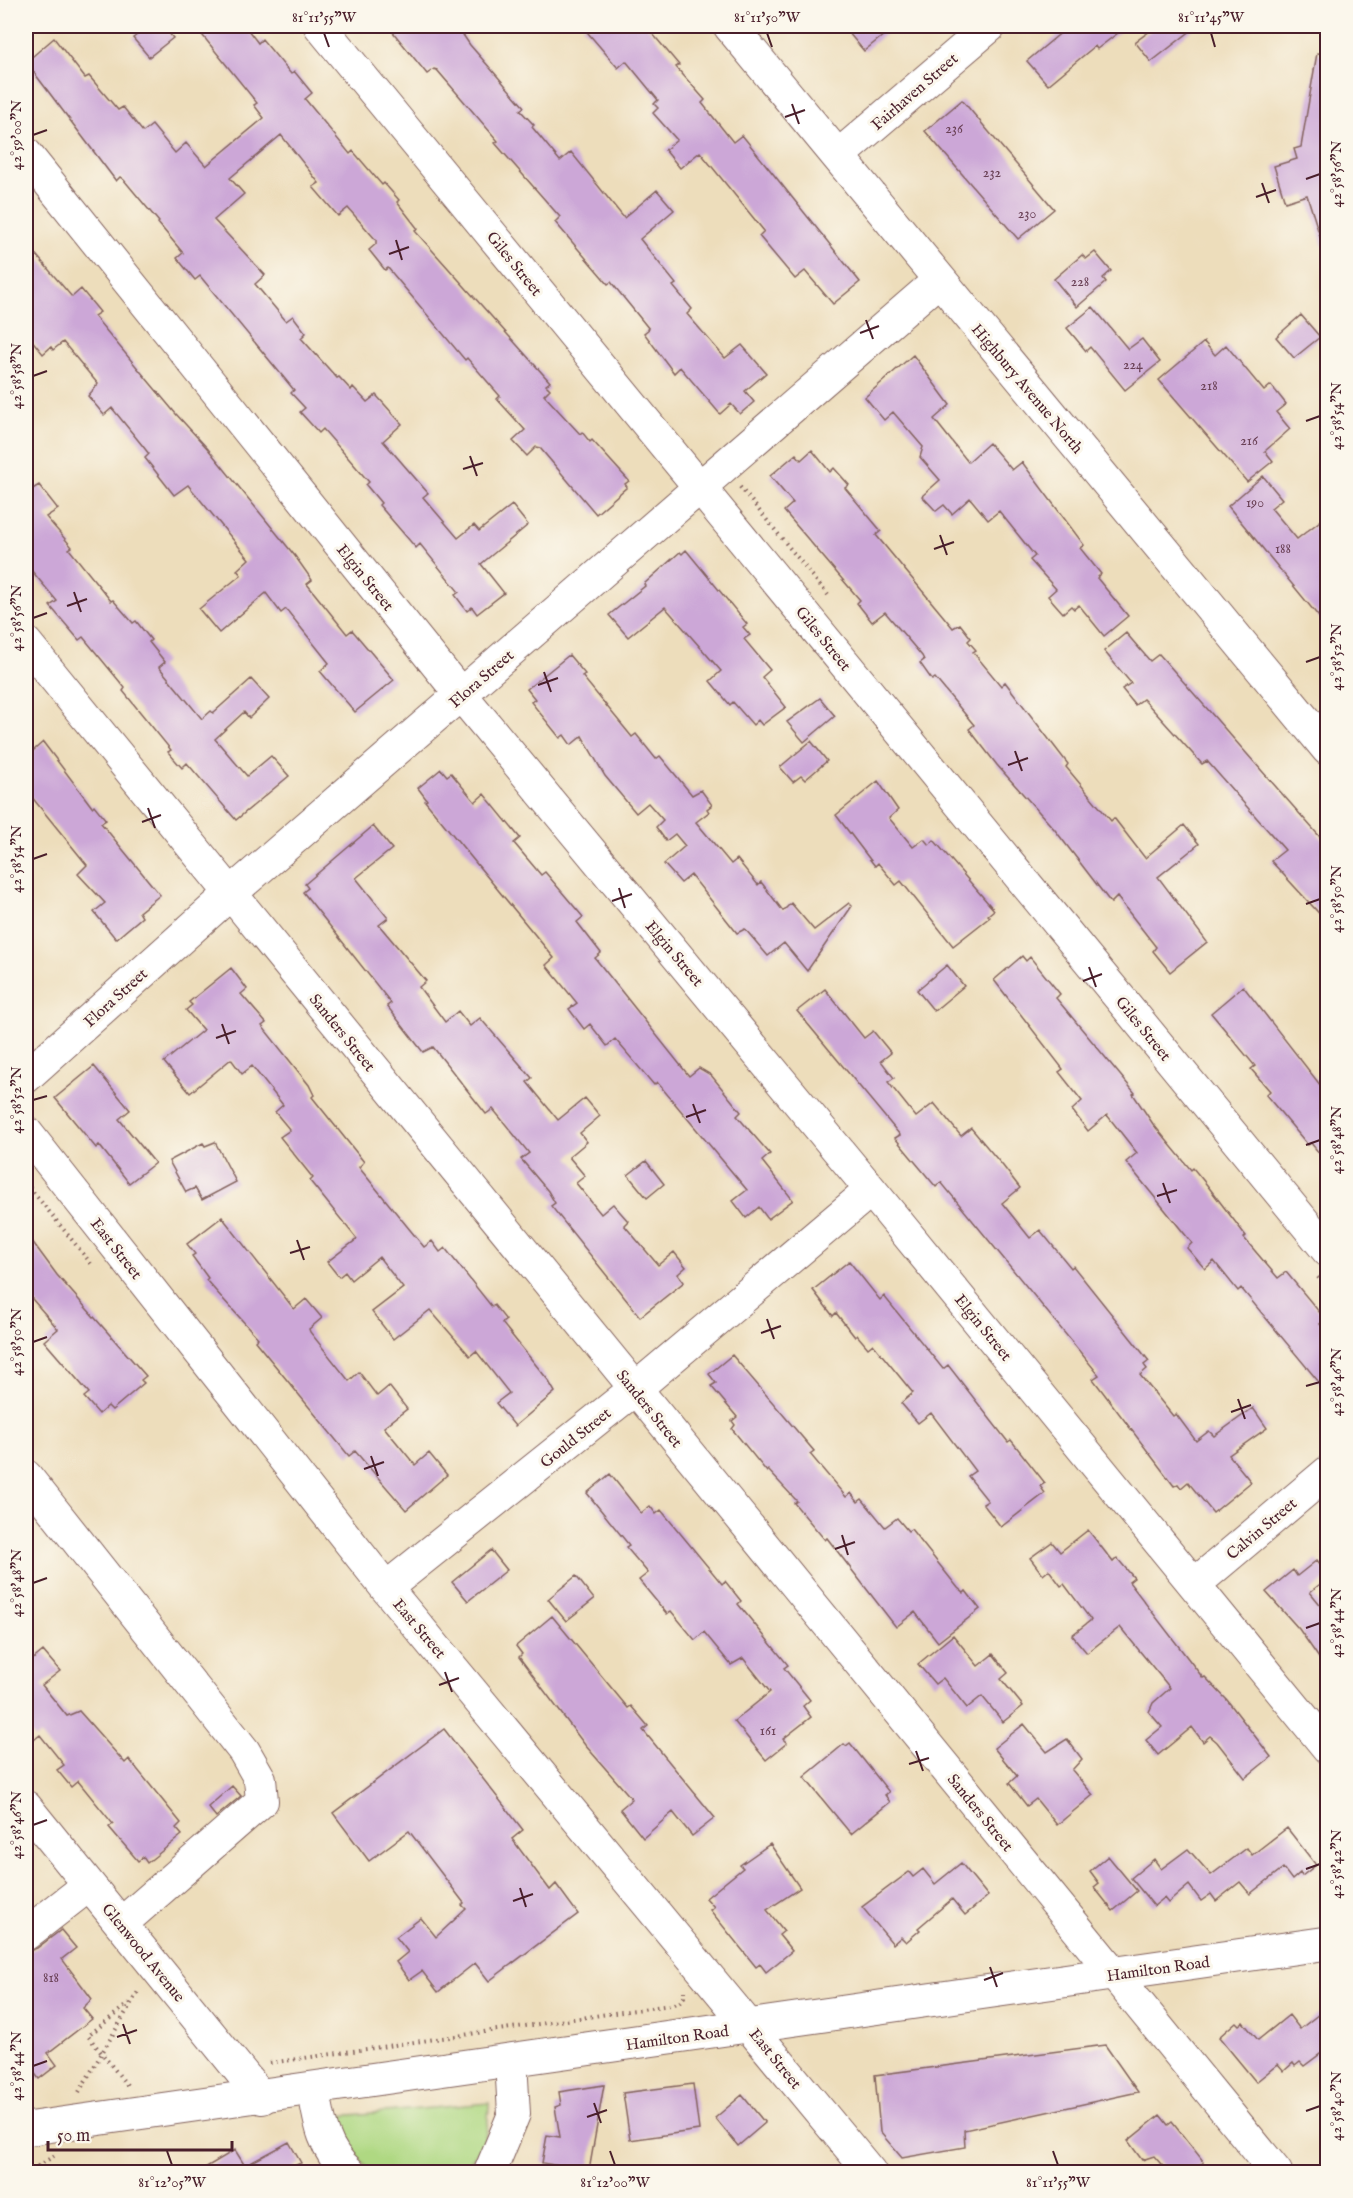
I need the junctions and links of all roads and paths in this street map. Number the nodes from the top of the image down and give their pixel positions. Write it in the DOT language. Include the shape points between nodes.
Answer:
graph roads {
  1 [pos="320,26"];
  2 [pos="730,26"];
  3 [pos="990,26"];
  4 [pos="26,154"];
  5 [pos="838,156"];
  6 [pos="938,281"];
  7 [pos="699,486"];
  8 [pos="26,643"];
  9 [pos="462,696"];
  10 [pos="1328,749"];
  11 [pos="230,894"];
  12 [pos="26,1077"];
  13 [pos="26,1132"];
  14 [pos="26,1183"];
  15 [pos="871,1190"];
  16 [pos="1328,1251"];
  17 [pos="101,1276"];
  18 [pos="635,1389"];
  19 [pos="1328,1472"];
  20 [pos="26,1476"];
  21 [pos="1195,1584"];
  22 [pos="386,1588"];
  23 [pos="1328,1748"];
  24 [pos="26,1807"];
  25 [pos="89,1886"];
  26 [pos="121,1924"];
  27 [pos="26,1934"];
  28 [pos="1328,1943"];
  29 [pos="1113,1974"];
  30 [pos="144,1984"];
  31 [pos="684,1990"];
  32 [pos="132,2001"];
  33 [pos="751,2026"];
  34 [pos="101,2055"];
  35 [pos="510,2061"];
  36 [pos="269,2063"];
  37 [pos="137,2082"];
  38 [pos="126,2084"];
  39 [pos="114,2086"];
  40 [pos="91,2089"];
  41 [pos="314,2090"];
  42 [pos="79,2091"];
  43 [pos="262,2098"];
  44 [pos="71,2108"];
  45 [pos="148,2113"];
  46 [pos="26,2130"];
  47 [pos="62,2155"];
  48 [pos="40,2172"];
  49 [pos="349,2172"];
  50 [pos="490,2172"];
  51 [pos="870,2172"];
  52 [pos="1276,2172"];
  1 -- 7 [label="street, Giles Street"];
  2 -- 5 [label="main road, Highbury Avenue North"];
  3 -- 5 [label="street, Fairhaven Street"];
  4 -- 9 [label="street, Elgin Street"];
  5 -- 6 [label="main road, Highbury Avenue North"];
  6 -- 7 [label="street, Flora Street"];
  6 -- 10 [label="main road, Highbury Avenue North"];
  7 -- 9 [label="street, Flora Street"];
  7 -- 16 [label="street, Giles Street"];
  8 -- 11 [label="street, Sanders Street"];
  9 -- 11 [label="street, Flora Street"];
  9 -- 15 [label="street, Elgin Street"];
  11 -- 12 [label="street, Flora Street"];
  11 -- 18 [label="street, Sanders Street"];
  13 -- 22 [label="street, East Street"];
  14 -- 17 [label="path"];
  15 -- 18 [label="street, Gould Street"];
  15 -- 21 [label="street, Elgin Street"];
  18 -- 22 [label="street, Gould Street"];
  18 -- 29 [label="street, Sanders Street"];
  19 -- 21 [label="street, Calvin Street"];
  20 -- 26 [label="street" via="244,1751 260,1779 262,1801"];
  21 -- 23 [label="street, Elgin Street"];
  22 -- 33 [label="street, East Street"];
  24 -- 25 [label="street, Glenwood Avenue"];
  25 -- 26 [label="street, Glenwood Avenue"];
  25 -- 27 [label="street"];
  26 -- 30 [label="street, Glenwood Avenue"];
  28 -- 29 [label="main road, Hamilton Road"];
  29 -- 33 [label="main road, Hamilton Road"];
  29 -- 52 [label="street, Sanders Street"];
  30 -- 32 [label="path"];
  30 -- 43 [label="street, Glenwood Avenue"];
  31 -- 36 [label="path" via="680,2002 670,2005"];
  32 -- 34 [label="path"];
  32 -- 34 [label="path" via="88,2036"];
  33 -- 35 [label="main road, Hamilton Road"];
  33 -- 51 [label="street, East Street"];
  34 -- 38 [label="path"];
  34 -- 42 [label="path"];
  35 -- 41 [label="main road, Hamilton Road"];
  35 -- 50 [label="street" via="514,2114"];
  37 -- 38 [label="path"];
  38 -- 39 [label="path"];
  38 -- 45 [label="path"];
  40 -- 42 [label="path"];
  41 -- 43 [label="main road, Hamilton Road"];
  41 -- 49 [label="street" via="325,2142 335,2160"];
  42 -- 44 [label="path"];
  42 -- 44 [label="path"];
  43 -- 45 [label="main road, Hamilton Road"];
  44 -- 45 [label="main road, Hamilton Road"];
  44 -- 46 [label="main road, Hamilton Road"];
  47 -- 48 [label="path" via="41,2162"];
}
